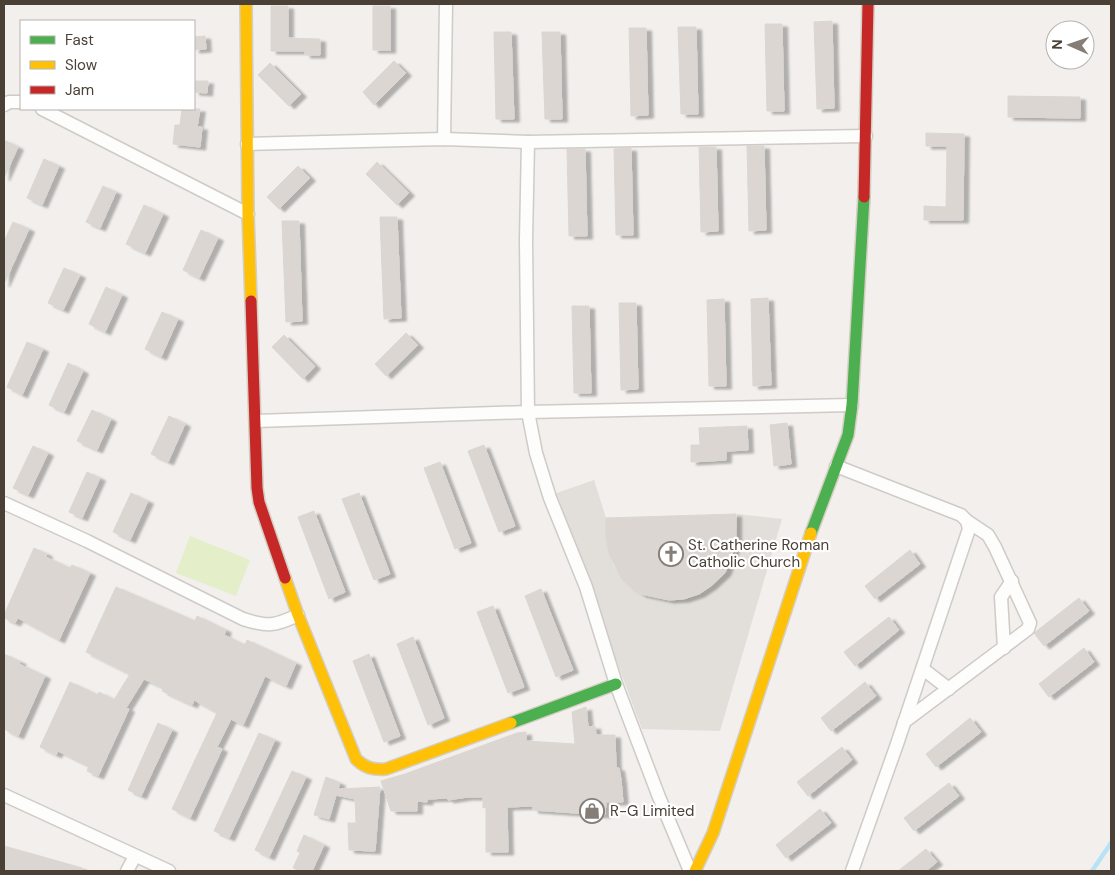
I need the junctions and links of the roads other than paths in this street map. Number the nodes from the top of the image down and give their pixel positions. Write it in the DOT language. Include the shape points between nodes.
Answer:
graph roads {
  1 [pos="246,4"];
  2 [pos="446,4"];
  3 [pos="868,4"];
  4 [pos="20,102"];
  5 [pos="4,105"];
  6 [pos="44,110"];
  7 [pos="866,136"];
  8 [pos="444,139"];
  9 [pos="528,142"];
  10 [pos="247,144"];
  11 [pos="248,214"];
  12 [pos="852,405"];
  13 [pos="528,412"];
  14 [pos="256,421"];
  15 [pos="836,466"];
  16 [pos="4,503"];
  17 [pos="968,520"];
  18 [pos="1012,581"];
  19 [pos="298,615"];
  20 [pos="1004,648"];
  21 [pos="923,668"];
  22 [pos="616,684"];
  23 [pos="949,689"];
  24 [pos="904,722"];
  25 [pos="4,795"];
  26 [pos="135,856"];
  27 [pos="127,871"];
  28 [pos="169,871"];
  29 [pos="690,871"];
  30 [pos="695,871"];
  31 [pos="852,871"];
  1 -- 10 [label="street"];
  2 -- 8 [label="street"];
  3 -- 7 [label="street"];
  4 -- 5 [label="street"];
  6 -- 11 [label="street"];
  7 -- 9 [label="street"];
  7 -- 12 [label="street"];
  8 -- 9 [label="street"];
  8 -- 10 [label="street"];
  9 -- 13 [label="street"];
  10 -- 11 [label="street"];
  11 -- 14 [label="street"];
  12 -- 13 [label="street"];
  12 -- 15 [label="street" via="848,435"];
  13 -- 14 [label="street"];
  13 -- 22 [label="street" via="550,498 586,588"];
  14 -- 19 [label="street" via="259,502"];
  15 -- 17 [label="street"];
  15 -- 30 [label="street" via="817,514 713,833"];
  16 -- 19 [label="street" via="243,619 262,625 281,624"];
  17 -- 18 [label="street" via="988,535"];
  17 -- 21 [label="street" via="967,538"];
  18 -- 20 [label="street" via="1001,597"];
  18 -- 20 [label="street" via="1030,623 1028,630"];
  19 -- 22 [label="street" via="356,759 374,771"];
  20 -- 23 [label="street"];
  21 -- 23 [label="street"];
  21 -- 24 [label="street"];
  22 -- 29 [label="street"];
  23 -- 24 [label="street"];
  24 -- 31 [label="street"];
  25 -- 26 [label="street"];
  26 -- 27 [label="street"];
  26 -- 28 [label="street"];
}
